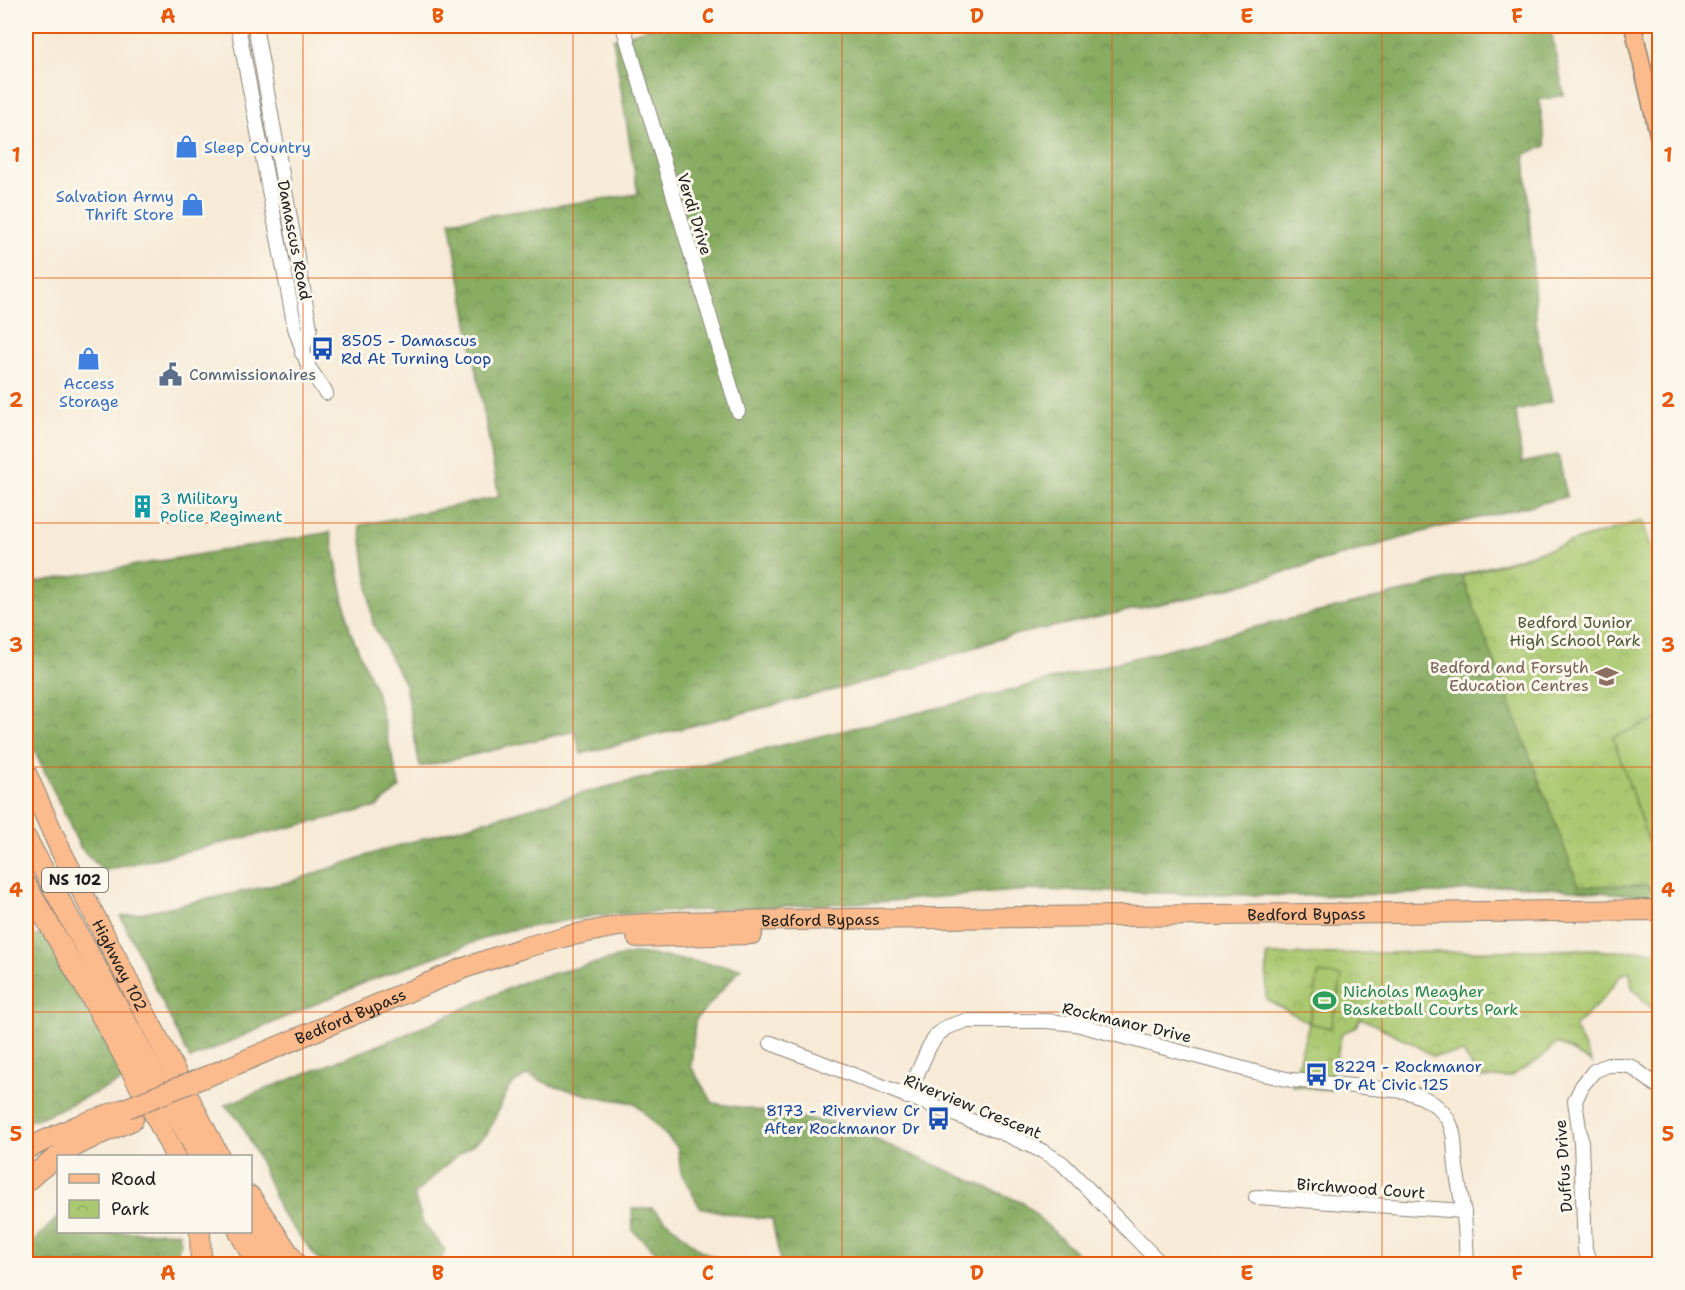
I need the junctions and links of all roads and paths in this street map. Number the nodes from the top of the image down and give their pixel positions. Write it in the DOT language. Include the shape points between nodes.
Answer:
graph roads {
  1 [pos="238,26"];
  2 [pos="255,26"];
  3 [pos="623,26"];
  4 [pos="1633,26"];
  5 [pos="1659,143"];
  6 [pos="302,353"];
  7 [pos="326,393"];
  8 [pos="738,411"];
  9 [pos="26,773"];
  10 [pos="26,838"];
  11 [pos="26,855"];
  12 [pos="26,885"];
  13 [pos="1659,910"];
  14 [pos="1659,923"];
  15 [pos="98,972"];
  16 [pos="771,1043"];
  17 [pos="227,1074"];
  18 [pos="1659,1088"];
  19 [pos="907,1097"];
  20 [pos="193,1108"];
  21 [pos="130,1114"];
  22 [pos="26,1149"];
  23 [pos="61,1155"];
  24 [pos="176,1155"];
  25 [pos="198,1155"];
  26 [pos="218,1155"];
  27 [pos="223,1155"];
  28 [pos="57,1158"];
  29 [pos="26,1182"];
  30 [pos="1256,1197"];
  31 [pos="252,1199"];
  32 [pos="1464,1211"];
  33 [pos="252,1219"];
  34 [pos="200,1233"];
  35 [pos="240,1233"];
  36 [pos="201,1264"];
  37 [pos="257,1264"];
  38 [pos="277,1264"];
  39 [pos="296,1264"];
  40 [pos="1161,1264"];
  41 [pos="1467,1264"];
  42 [pos="1592,1264"];
  1 -- 6 [label="street, Damascus Road"];
  2 -- 6 [label="street, Damascus Road" via="310,327"];
  3 -- 8 [label="street, Verdi Drive"];
  4 -- 5 [label="main road"];
  6 -- 7 [label="street, Damascus Road"];
  9 -- 20 [label="highway, Highway 102 / NS 102" via="66,861"];
  10 -- 15 [label="highway, Highway 102 / NS 102"];
  11 -- 15 [label="highway" via="83,957"];
  12 -- 24 [label="highway" via="86,987"];
  13 -- 17 [label="highway, Bedford Bypass" via="840,919 618,926 533,945 464,968"];
  14 -- 17 [label="highway, Bedford Bypass" via="989,928 615,939 522,958"];
  15 -- 25 [label="highway, Highway 102 / NS 102"];
  16 -- 19 [label="street, Riverview Crescent"];
  17 -- 21 [label="highway, Bedford Bypass, bridge"];
  18 -- 42 [label="street, Duffus Drive" via="1632,1067 1608,1065 1594,1071 1575,1101 1581,1142 1585,1250"];
  19 -- 32 [label="street, Rockmanor Drive" via="937,1035 965,1021 1076,1024 1291,1080 1404,1091 1430,1100 1447,1118 1453,1131"];
  19 -- 40 [label="street, Riverview Crescent" via="1005,1134 1062,1164"];
  20 -- 26 [label="highway, Highway 102 / NS 102"];
  20 -- 27 [label="highway"];
  21 -- 22 [label="highway, Bedford Bypass" via="79,1125"];
  21 -- 23 [label="highway, Bedford Bypass"];
  28 -- 29 [label="highway, Bedford Bypass"];
  30 -- 32 [label="street, Birchwood Court"];
  31 -- 39 [label="highway"];
  32 -- 41 [label="street, Rockmanor Drive"];
  33 -- 38 [label="highway"];
  34 -- 36 [label="highway"];
  35 -- 37 [label="highway"];
}
